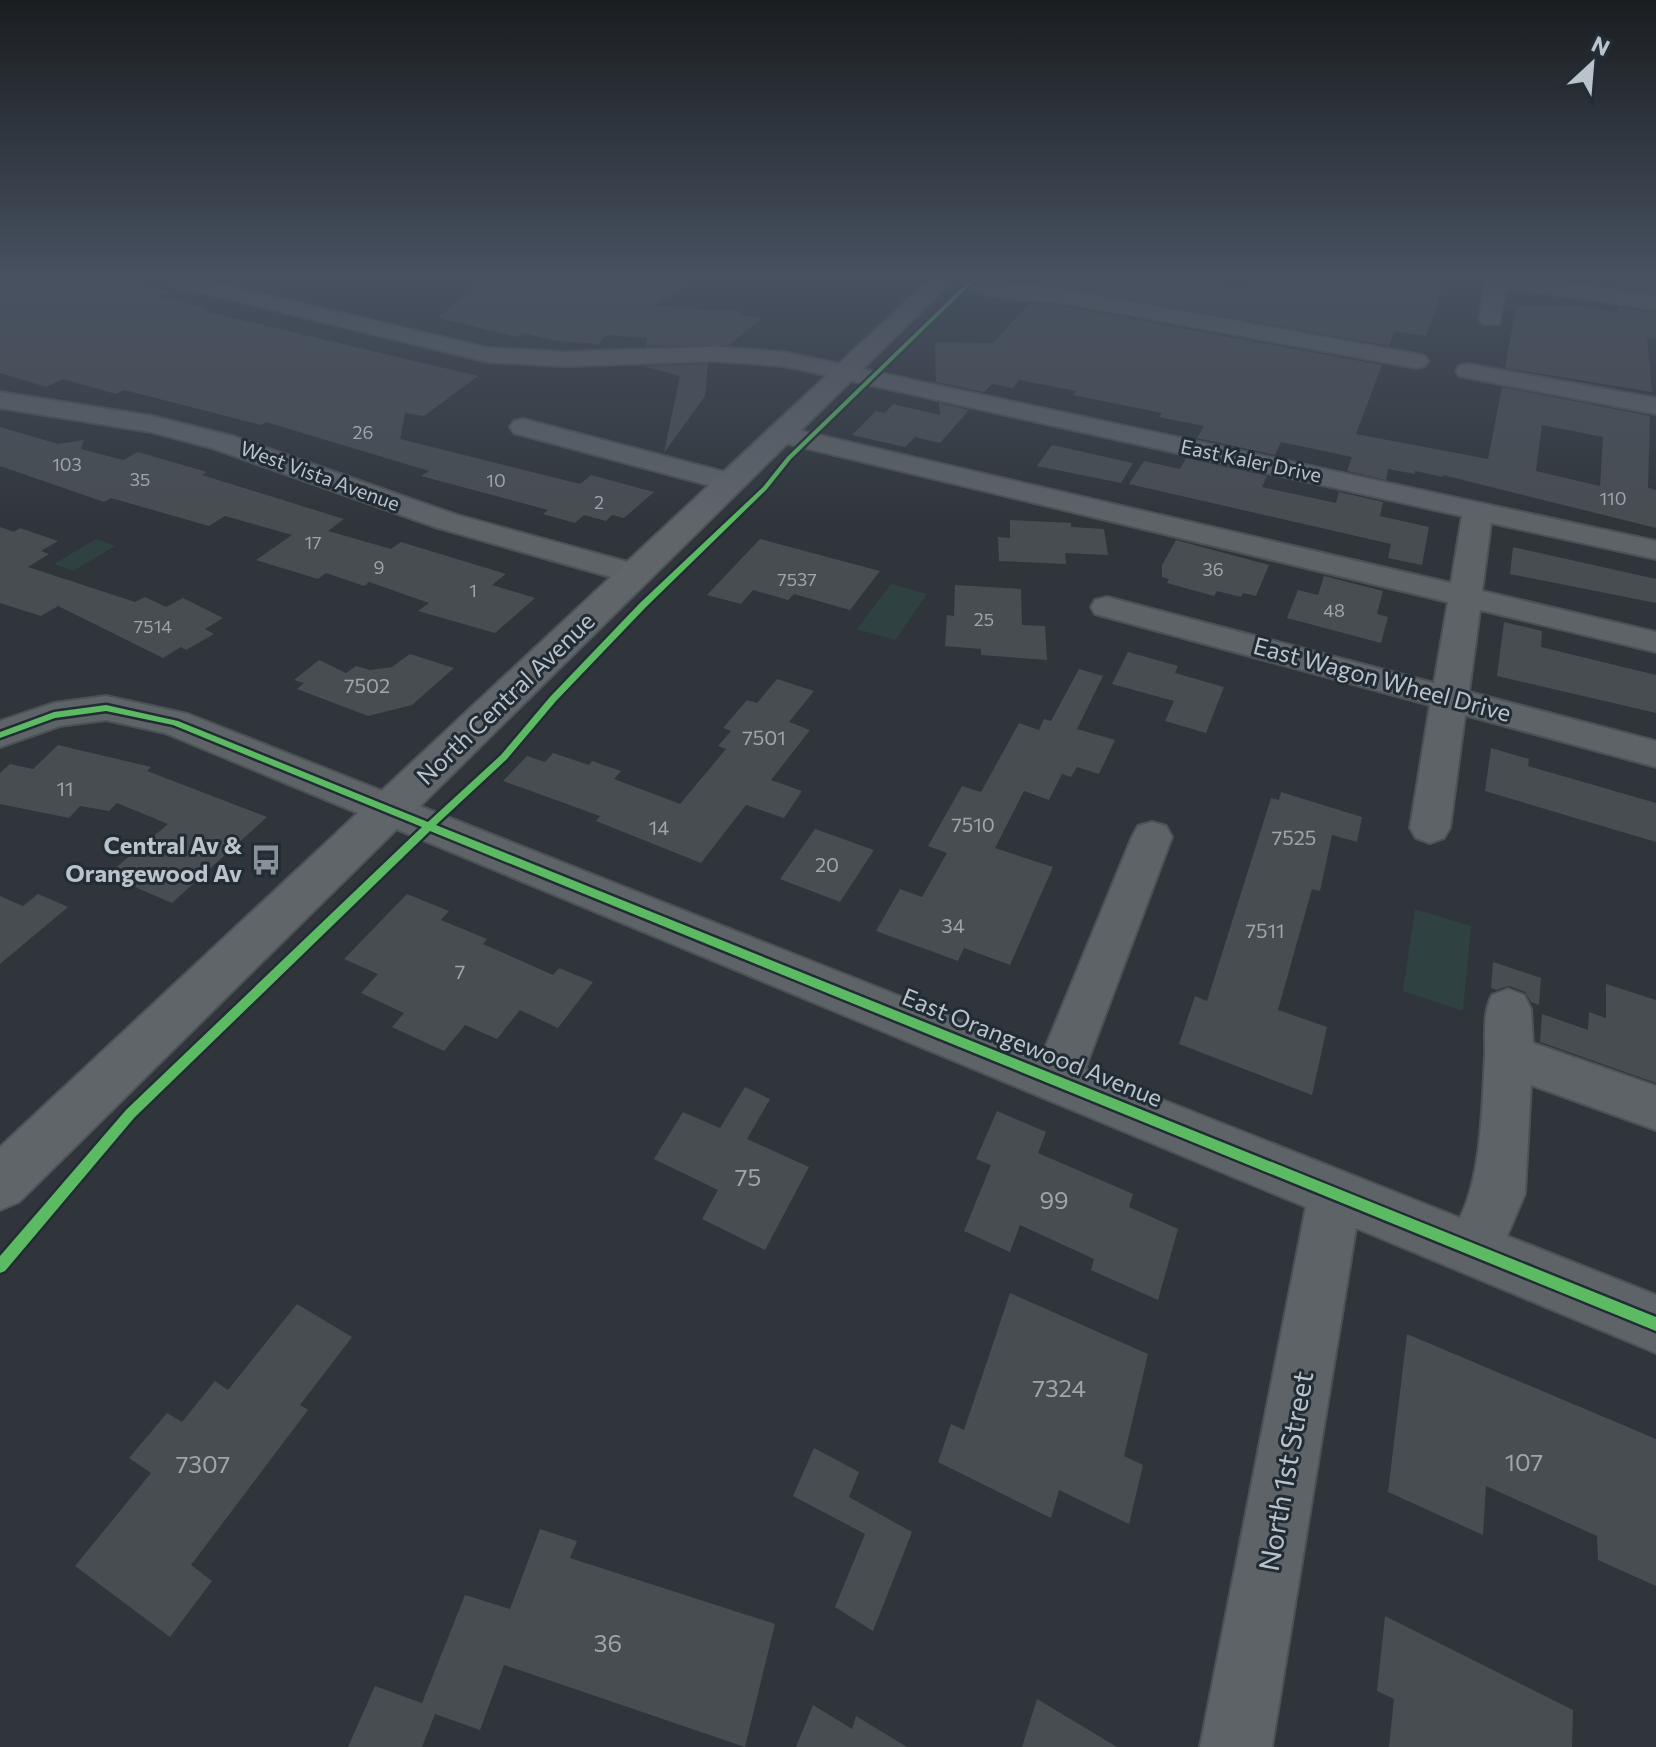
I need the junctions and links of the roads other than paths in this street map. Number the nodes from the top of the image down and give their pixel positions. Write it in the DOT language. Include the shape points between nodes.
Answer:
graph roads {
  1 [pos="796,362"];
  2 [pos="857,362"];
  3 [pos="1416,362"];
  4 [pos="846,372"];
  5 [pos="0,400"];
  6 [pos="1656,406"];
  7 [pos="523,427"];
  8 [pos="780,434"];
  9 [pos="730,482"];
  10 [pos="1478,511"];
  11 [pos="1656,550"];
  12 [pos="635,574"];
  13 [pos="1466,597"];
  14 [pos="1107,607"];
  15 [pos="1656,642"];
  16 [pos="1450,699"];
  17 [pos="0,735"];
  18 [pos="1656,754"];
  19 [pos="392,809"];
  20 [pos="1430,828"];
  21 [pos="1152,837"];
  22 [pos="1057,1079"];
  23 [pos="1656,1108"];
  24 [pos="0,1184"];
  25 [pos="1335,1196"];
  26 [pos="1474,1249"];
  27 [pos="1656,1324"];
  28 [pos="1236,1747"];
  1 -- 4 [label="street, East Kaler Drive"];
  2 -- 4 [label="main road, North Central Avenue"];
  3 -- 6 [label="street"];
  4 -- 8 [label="main road, North Central Avenue"];
  4 -- 10 [label="street, East Kaler Drive"];
  5 -- 12 [label="street, West Vista Avenue" via="152,424 222,442 446,521"];
  7 -- 9 [label="street"];
  8 -- 9 [label="main road, North Central Avenue"];
  8 -- 13 [label="street"];
  9 -- 12 [label="main road, North Central Avenue"];
  10 -- 11 [label="street, East Kaler Drive"];
  10 -- 13 [label="street"];
  12 -- 19 [label="main road, North Central Avenue"];
  13 -- 15 [label="street"];
  13 -- 16 [label="street"];
  14 -- 16 [label="street, East Wagon Wheel Drive"];
  16 -- 18 [label="street, East Wagon Wheel Drive"];
  16 -- 20 [label="street"];
  17 -- 19 [label="street, East Orangewood Avenue" via="54,715 106,708 175,723"];
  19 -- 22 [label="street, East Orangewood Avenue"];
  19 -- 24 [label="main road, North Central Avenue"];
  21 -- 22 [label="street"];
  22 -- 25 [label="street, East Orangewood Avenue"];
  23 -- 26 [label="street" via="1508,1033 1499,1194"];
  25 -- 26 [label="street, East Orangewood Avenue"];
  25 -- 28 [label="street, North 1st Street"];
  26 -- 27 [label="street, East Orangewood Avenue"];
}
